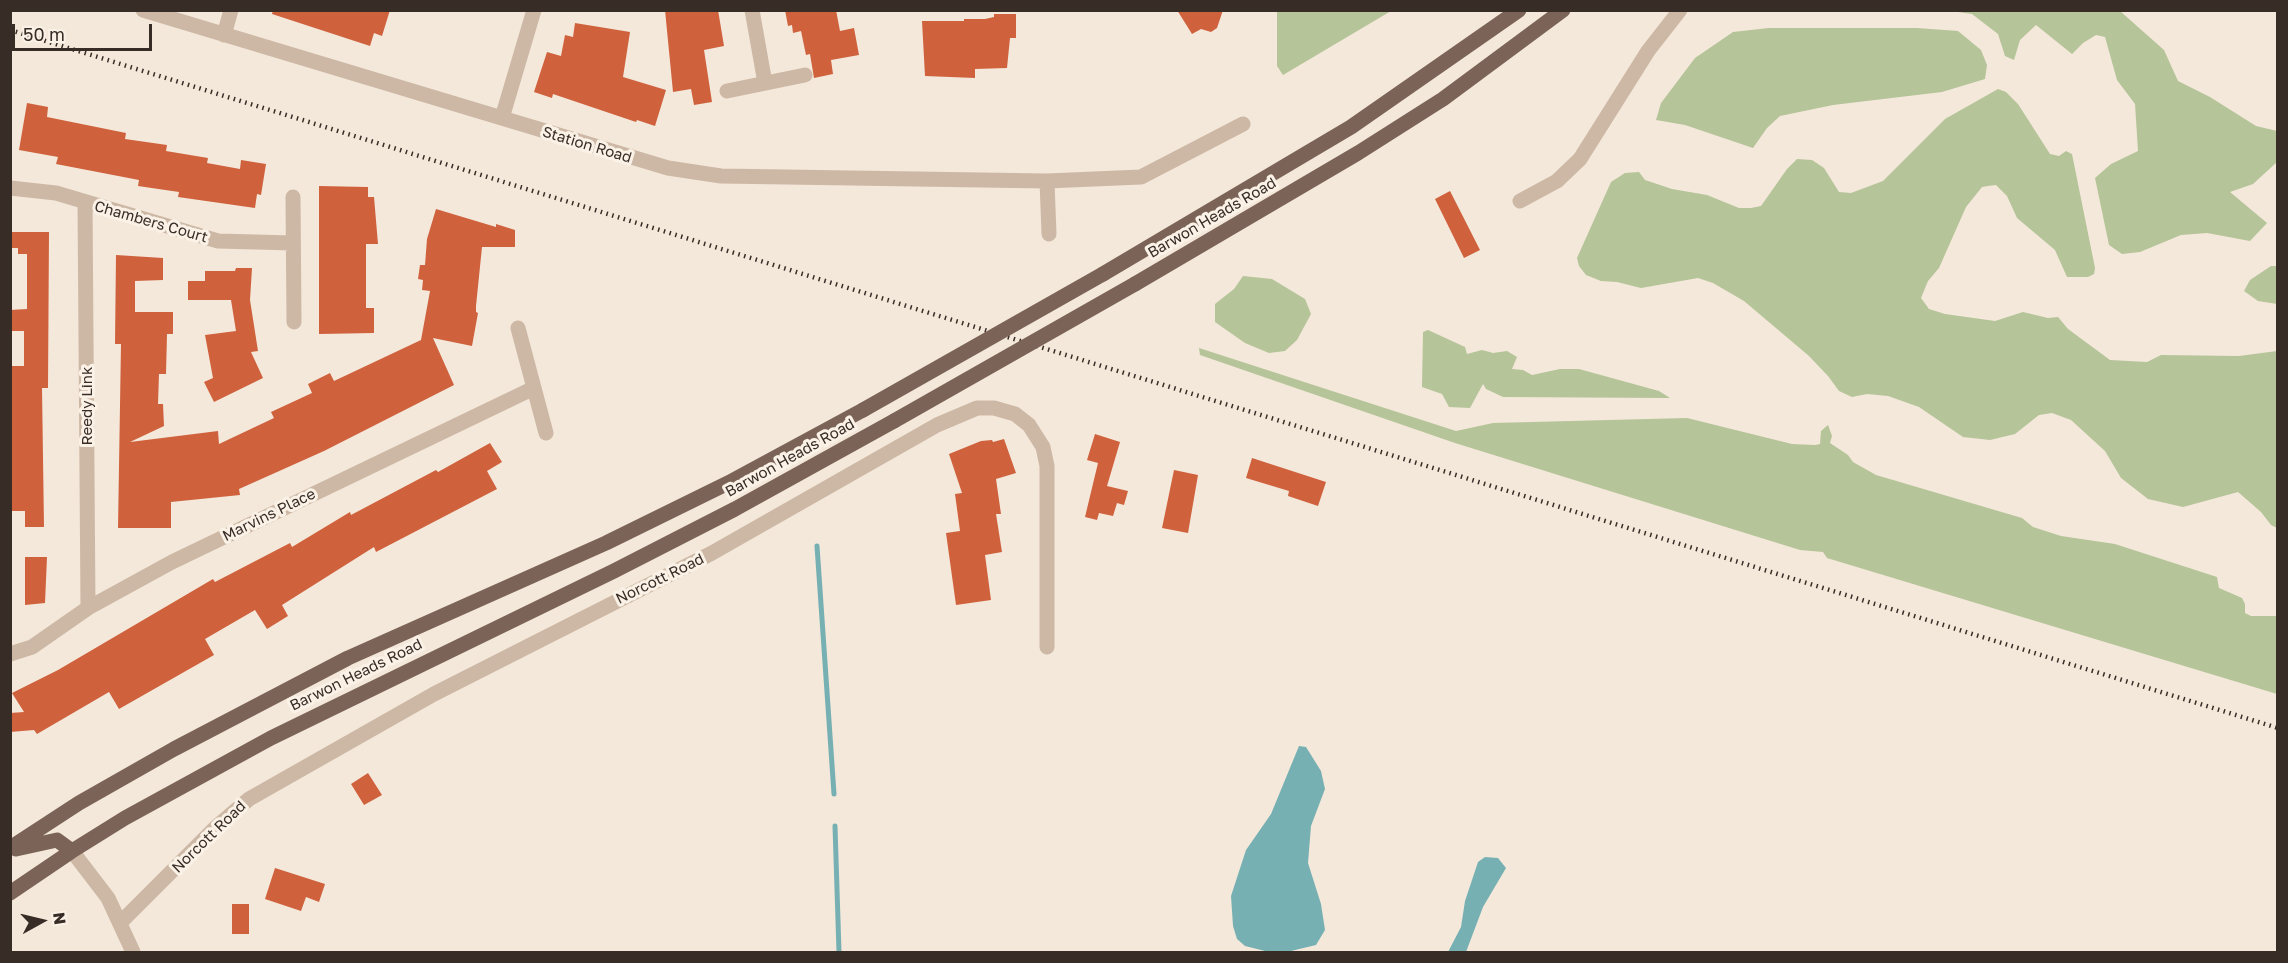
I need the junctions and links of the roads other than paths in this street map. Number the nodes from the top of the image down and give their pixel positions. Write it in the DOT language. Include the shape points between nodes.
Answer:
graph roads {
  1 [pos="143,10"];
  2 [pos="231,10"];
  3 [pos="534,10"];
  4 [pos="752,10"];
  5 [pos="1519,10"];
  6 [pos="1563,10"];
  7 [pos="1680,10"];
  8 [pos="224,35"];
  9 [pos="805,75"];
  10 [pos="765,83"];
  11 [pos="727,91"];
  12 [pos="502,118"];
  13 [pos="1243,124"];
  14 [pos="1047,182"];
  15 [pos="10,188"];
  16 [pos="293,197"];
  17 [pos="1520,201"];
  18 [pos="85,203"];
  19 [pos="1048,234"];
  20 [pos="293,243"];
  21 [pos="294,322"];
  22 [pos="518,328"];
  23 [pos="534,388"];
  24 [pos="546,433"];
  25 [pos="88,608"];
  26 [pos="1047,647"];
  27 [pos="10,654"];
  28 [pos="10,849"];
  29 [pos="72,850"];
  30 [pos="10,893"];
  31 [pos="121,922"];
  32 [pos="133,952"];
  1 -- 8 [label="street, Station Road"];
  2 -- 8 [label="street"];
  3 -- 12 [label="street"];
  4 -- 10 [label="street"];
  5 -- 28 [label="main road, Barwon Heads Road, bridge" via="1351,127 863,410 606,543 348,658 174,749 79,803"];
  6 -- 29 [label="main road, Barwon Heads Road, bridge" via="1443,99 1358,153 894,422 624,566 271,738"];
  7 -- 17 [label="street" via="1648,51 1580,159 1557,181"];
  8 -- 12 [label="street, Station Road"];
  9 -- 10 [label="street"];
  10 -- 11 [label="street"];
  12 -- 14 [label="street, Station Road" via="653,164 704,174"];
  13 -- 14 [label="street, Station Road" via="1148,175 1128,180"];
  14 -- 19 [label="street"];
  15 -- 18 [label="street, Chambers Court" via="56,193"];
  16 -- 20 [label="street"];
  18 -- 20 [label="street, Chambers Court" via="218,241"];
  18 -- 25 [label="street, Reedy Link"];
  20 -- 21 [label="street"];
  22 -- 23 [label="street"];
  23 -- 24 [label="street"];
  23 -- 25 [label="street, Marvins Place" via="172,562"];
  25 -- 27 [label="street, Marvins Place" via="32,647"];
  26 -- 31 [label="street, Norcott Road" via="1047,466 1043,447 1029,425 1015,414 987,407 971,410 937,425 712,553 434,694 254,796 221,822"];
  28 -- 29 [label="main road" via="57,840"];
  29 -- 30 [label="main road, Barwon Heads Road"];
  29 -- 31 [label="street"];
  31 -- 32 [label="street"];
}
